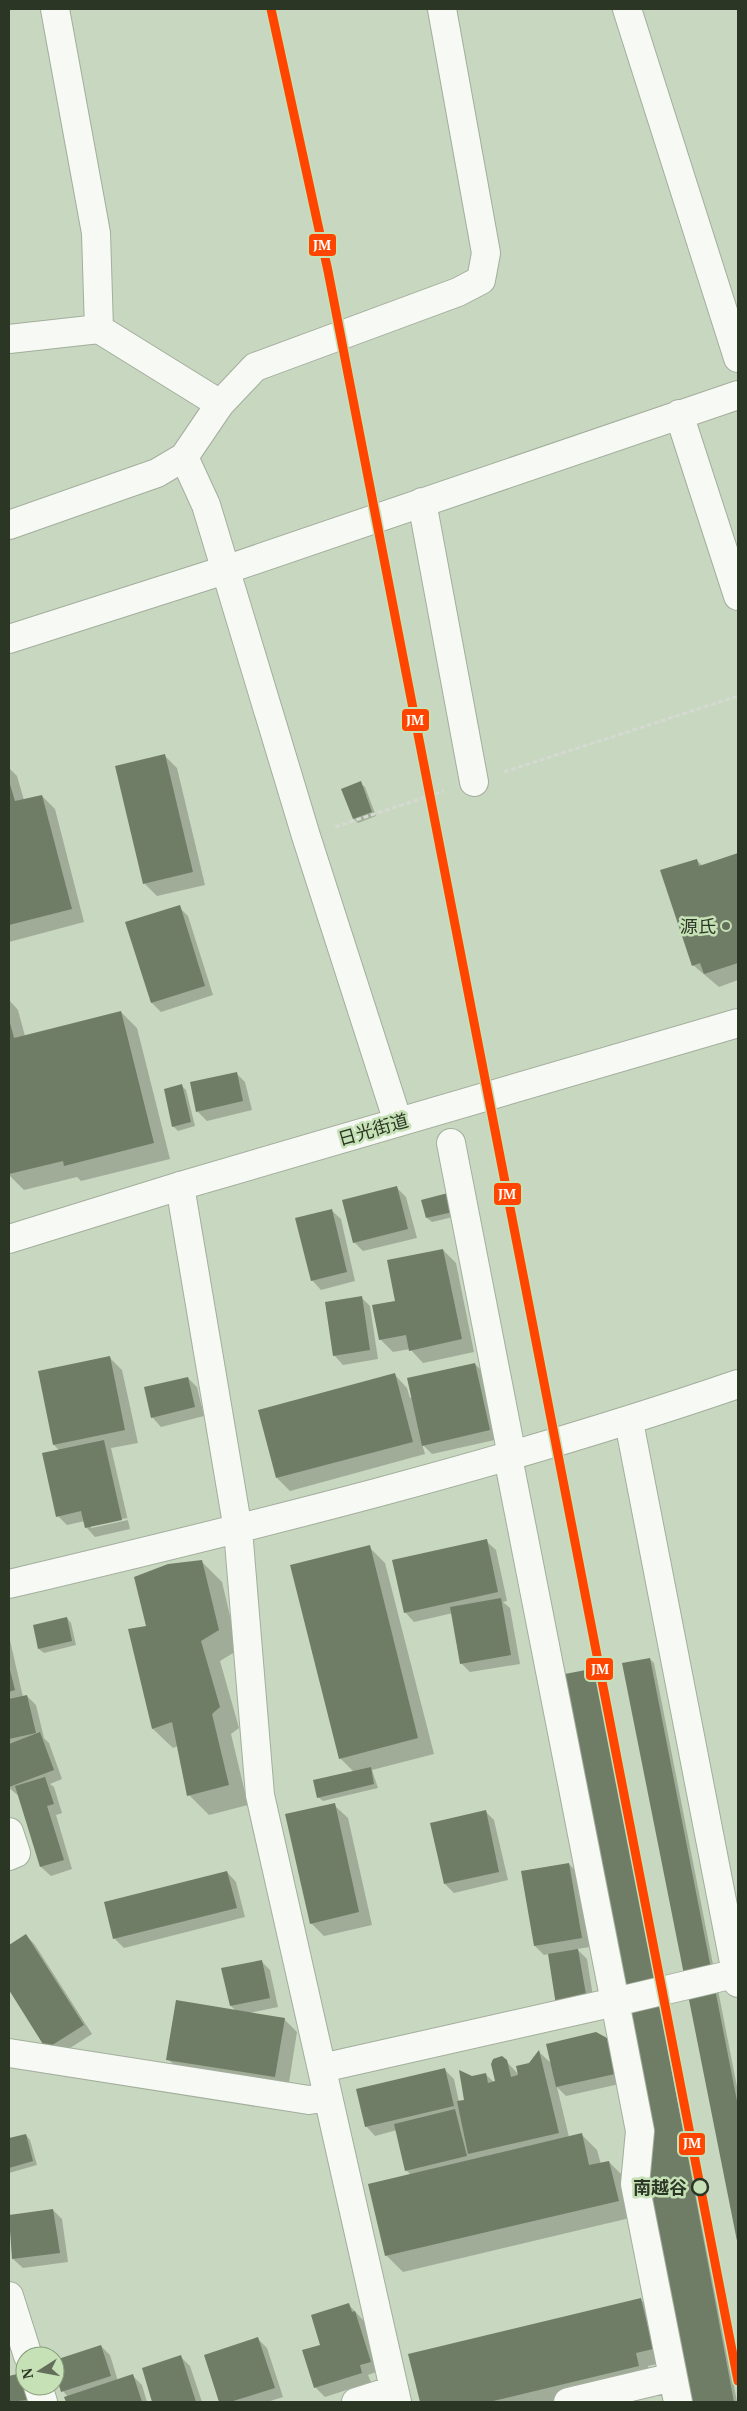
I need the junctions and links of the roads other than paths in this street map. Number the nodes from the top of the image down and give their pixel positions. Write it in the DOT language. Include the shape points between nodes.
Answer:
graph roads {
  1 [pos="55,9"];
  2 [pos="442,9"];
  3 [pos="627,9"];
  4 [pos="99,329"];
  5 [pos="9,339"];
  6 [pos="738,358"];
  7 [pos="738,395"];
  8 [pos="220,404"];
  9 [pos="679,414"];
  10 [pos="184,457"];
  11 [pos="422,502"];
  12 [pos="9,525"];
  13 [pos="225,570"];
  14 [pos="738,596"];
  15 [pos="9,639"];
  16 [pos="474,782"];
  17 [pos="738,1024"];
  18 [pos="398,1122"];
  19 [pos="451,1143"];
  20 [pos="180,1186"];
  21 [pos="9,1239"];
  22 [pos="738,1384"];
  23 [pos="628,1422"];
  24 [pos="510,1457"];
  25 [pos="238,1530"];
  26 [pos="9,1584"];
  27 [pos="9,1832"];
  28 [pos="9,1856"];
  29 [pos="738,1976"];
  30 [pos="615,2002"];
  31 [pos="9,2054"];
  32 [pos="322,2068"];
  33 [pos="328,2097"];
  34 [pos="9,2296"];
  35 [pos="25,2346"];
  36 [pos="676,2390"];
  37 [pos="395,2396"];
  38 [pos="356,2402"];
  39 [pos="568,2402"];
  1 -- 4 [label="street" via="96,233"];
  2 -- 8 [label="street" via="486,253 480,280 458,292 255,367"];
  3 -- 6 [label="street"];
  4 -- 5 [label="street"];
  4 -- 8 [label="street"];
  7 -- 9 [label="street"];
  8 -- 10 [label="street"];
  9 -- 11 [label="street"];
  9 -- 14 [label="street"];
  10 -- 12 [label="street" via="157,473"];
  10 -- 13 [label="street" via="206,505"];
  11 -- 13 [label="street"];
  11 -- 16 [label="street"];
  13 -- 15 [label="street"];
  13 -- 18 [label="street"];
  17 -- 18 [label="street, 日光街道"];
  18 -- 20 [label="street, 日光街道"];
  19 -- 24 [label="street"];
  20 -- 21 [label="street, 日光街道"];
  20 -- 25 [label="street"];
  22 -- 23 [label="street"];
  23 -- 24 [label="street"];
  23 -- 29 [label="street"];
  24 -- 25 [label="street"];
  24 -- 30 [label="street"];
  25 -- 26 [label="street"];
  25 -- 32 [label="street" via="260,1794"];
  27 -- 28 [label="street" via="16,1853"];
  29 -- 30 [label="street"];
  30 -- 32 [label="street"];
  30 -- 36 [label="street" via="640,2131 635,2184"];
  31 -- 33 [label="street" via="309,2100"];
  32 -- 33 [label="street"];
  33 -- 37 [label="street"];
  34 -- 35 [label="street"];
  36 -- 39 [label="street"];
  37 -- 38 [label="street"];
}
